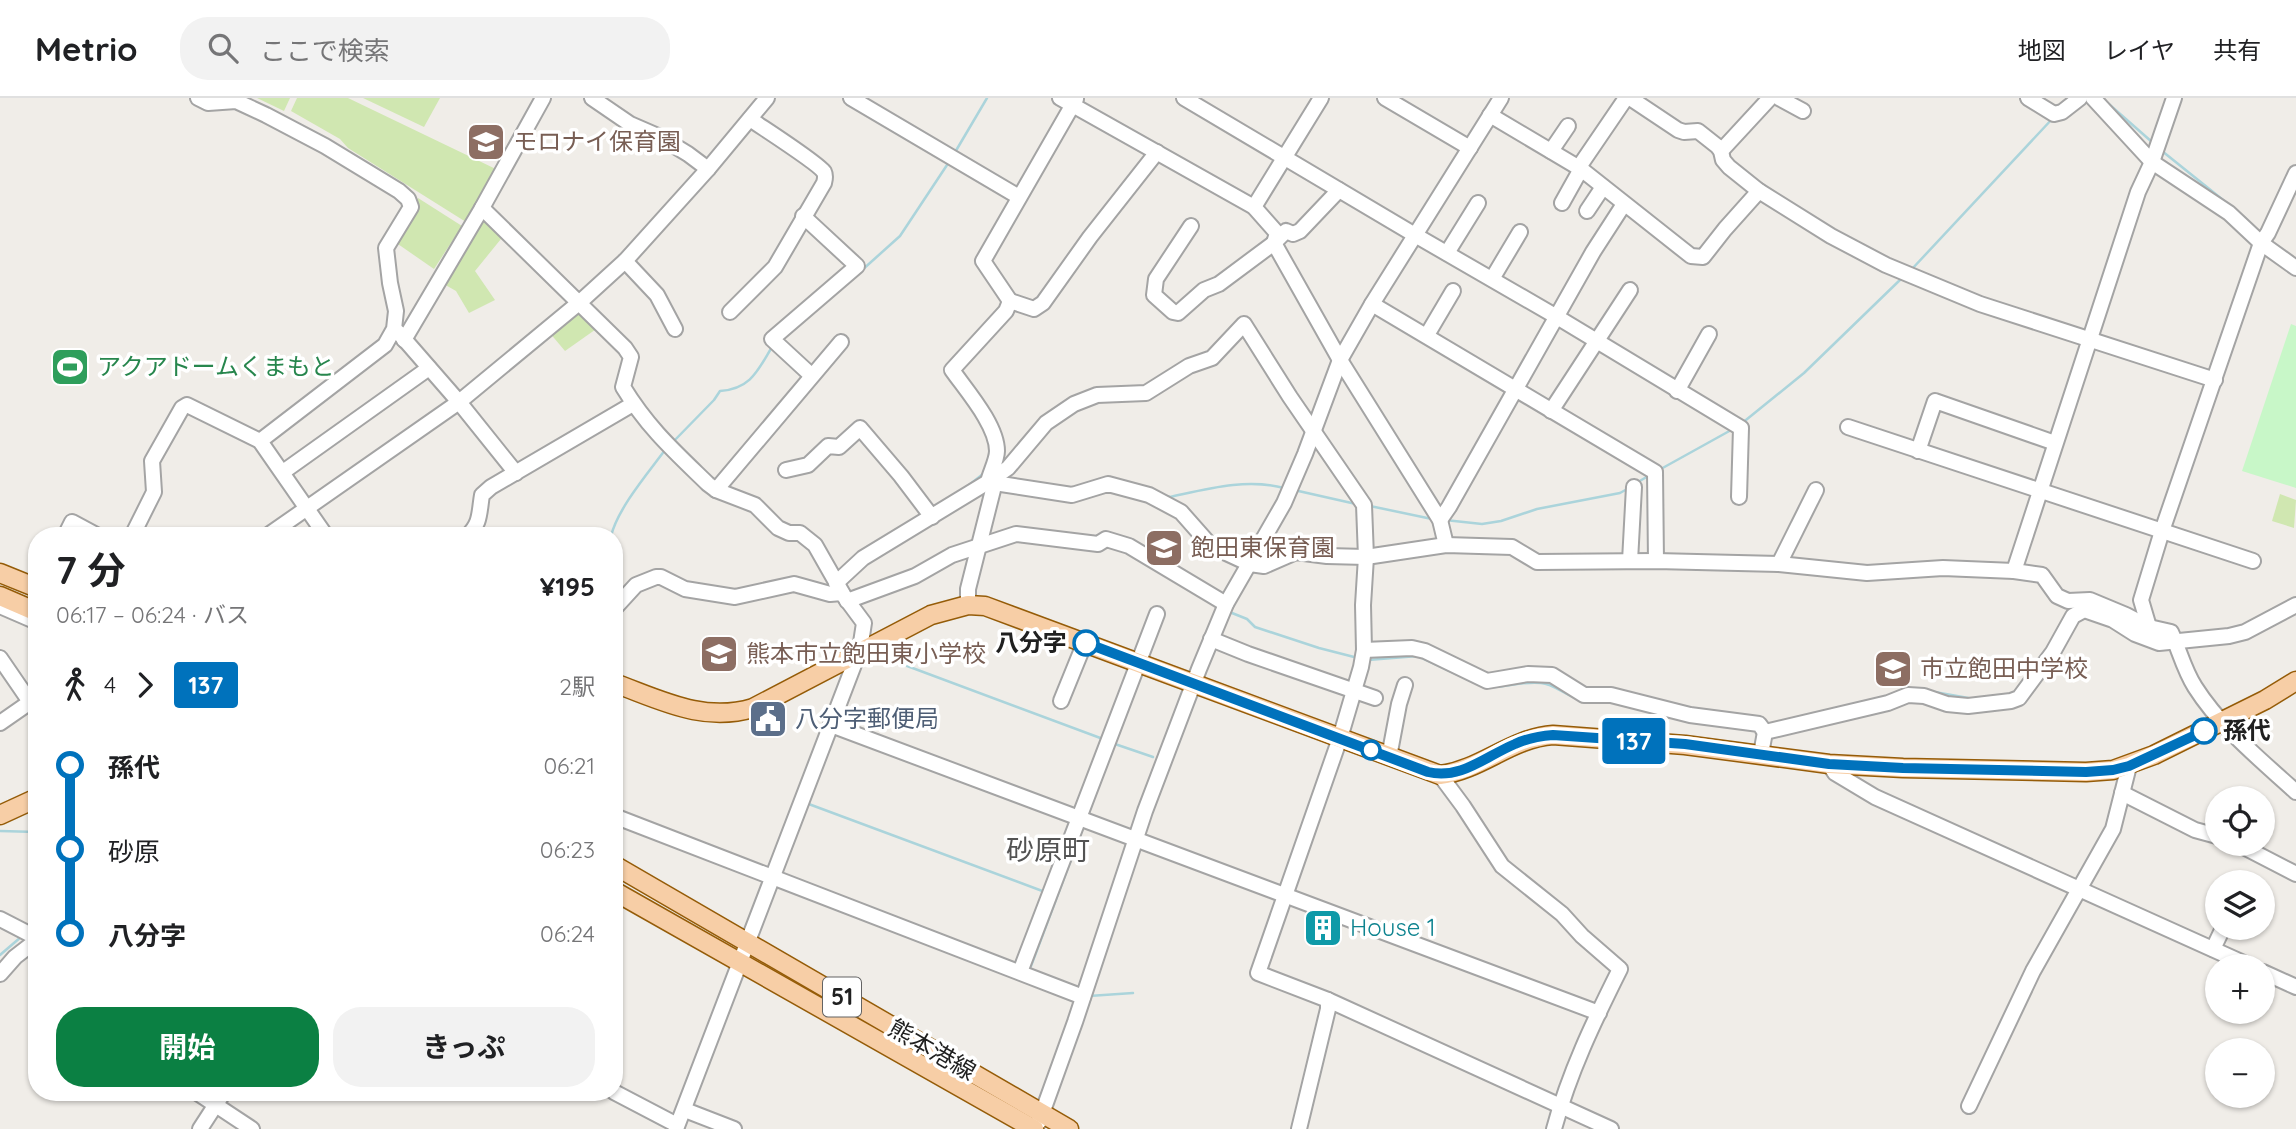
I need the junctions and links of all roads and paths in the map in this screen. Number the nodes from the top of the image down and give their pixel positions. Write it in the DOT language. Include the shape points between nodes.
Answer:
graph roads {
  1 [pos="198,98"];
  2 [pos="543,98"];
  3 [pos="592,98"];
  4 [pos="767,98"];
  5 [pos="851,98"];
  6 [pos="1184,98"];
  7 [pos="1321,98"];
  8 [pos="1385,98"];
  9 [pos="1501,98"];
  10 [pos="1770,98"];
  11 [pos="1779,98"];
  12 [pos="2028,98"];
  13 [pos="2080,98"];
  14 [pos="2093,98"];
  15 [pos="2174,98"];
  16 [pos="1070,100"];
  17 [pos="1636,100"];
  18 [pos="1803,111"];
  19 [pos="1490,115"];
  20 [pos="750,120"];
  21 [pos="1568,125"];
  22 [pos="1470,148"];
  23 [pos="1550,151"];
  24 [pos="1721,151"];
  25 [pos="1157,152"];
  26 [pos="1285,157"];
  27 [pos="2152,162"];
  28 [pos="708,169"];
  29 [pos="1581,169"];
  30 [pos="2296,173"];
  31 [pos="1603,187"];
  32 [pos="1339,191"];
  33 [pos="1759,191"];
  34 [pos="1019,197"];
  35 [pos="1478,203"];
  36 [pos="1562,203"];
  37 [pos="1624,204"];
  38 [pos="1254,207"];
  39 [pos="482,208"];
  40 [pos="1587,211"];
  41 [pos="803,216"];
  42 [pos="1191,226"];
  43 [pos="1520,232"];
  44 [pos="1415,235"];
  45 [pos="1274,243"];
  46 [pos="2261,243"];
  47 [pos="1447,253"];
  48 [pos="625,261"];
  49 [pos="2296,268"];
  50 [pos="1492,279"];
  51 [pos="1630,290"];
  52 [pos="1453,291"];
  53 [pos="1010,301"];
  54 [pos="580,302"];
  55 [pos="1372,304"];
  56 [pos="730,312"];
  57 [pos="1557,317"];
  58 [pos="675,329"];
  59 [pos="399,334"];
  60 [pos="1709,334"];
  61 [pos="1427,335"];
  62 [pos="2089,338"];
  63 [pos="1595,341"];
  64 [pos="841,342"];
  65 [pos="1340,360"];
  66 [pos="429,368"];
  67 [pos="811,375"];
  68 [pos="2215,380"];
  69 [pos="1516,388"];
  70 [pos="1677,391"];
  71 [pos="459,402"];
  72 [pos="634,404"];
  73 [pos="1551,411"];
  74 [pos="1848,427"];
  75 [pos="1314,430"];
  76 [pos="260,440"];
  77 [pos="2055,443"];
  78 [pos="1918,451"];
  79 [pos="786,470"];
  80 [pos="283,472"];
  81 [pos="516,473"];
  82 [pos="992,482"];
  83 [pos="1634,487"];
  84 [pos="716,490"];
  85 [pos="1816,490"];
  86 [pos="2039,492"];
  87 [pos="1739,497"];
  88 [pos="307,509"];
  89 [pos="932,517"];
  90 [pos="1440,520"];
  91 [pos="136,527"];
  92 [pos="280,527"];
  93 [pos="320,527"];
  94 [pos="476,527"];
  95 [pos="2162,531"];
  96 [pos="979,545"];
  97 [pos="1446,545"];
  98 [pos="1366,556"];
  99 [pos="1630,561"];
  100 [pos="1656,561"];
  101 [pos="2253,561"];
  102 [pos="1250,564"];
  103 [pos="1779,564"];
  104 [pos="2014,571"];
  105 [pos="0,573"];
  106 [pos="28,584"];
  107 [pos="842,592"];
  108 [pos="0,596"];
  109 [pos="623,600"];
  110 [pos="968,604"];
  111 [pos="1226,604"];
  112 [pos="2296,605"];
  113 [pos="0,606"];
  114 [pos="28,608"];
  115 [pos="1157,614"];
  116 [pos="28,618"];
  117 [pos="2149,628"];
  118 [pos="1211,639"];
  119 [pos="1085,642"];
  120 [pos="2176,643"];
  121 [pos="1364,650"];
  122 [pos="856,656"];
  123 [pos="0,658"];
  124 [pos="1139,662"];
  125 [pos="2296,681"];
  126 [pos="1194,683"];
  127 [pos="1405,685"];
  128 [pos="623,686"];
  129 [pos="1353,690"];
  130 [pos="28,696"];
  131 [pos="1375,698"];
  132 [pos="1061,701"];
  133 [pos="28,707"];
  134 [pos="2222,722"];
  135 [pos="0,723"];
  136 [pos="831,725"];
  137 [pos="1765,732"];
  138 [pos="1340,738"];
  139 [pos="1761,754"];
  140 [pos="1389,757"];
  141 [pos="1829,764"];
  142 [pos="2129,766"];
  143 [pos="1440,775"];
  144 [pos="2296,792"];
  145 [pos="2122,793"];
  146 [pos="28,802"];
  147 [pos="0,815"];
  148 [pos="1079,817"];
  149 [pos="623,819"];
  150 [pos="2205,833"];
  151 [pos="1137,839"];
  152 [pos="2261,856"];
  153 [pos="623,870"];
  154 [pos="2296,874"];
  155 [pos="772,877"];
  156 [pos="2078,888"];
  157 [pos="1285,894"];
  158 [pos="623,900"];
  159 [pos="0,919"];
  160 [pos="28,932"];
  161 [pos="2217,940"];
  162 [pos="748,941"];
  163 [pos="28,942"];
  164 [pos="2213,949"];
  165 [pos="2224,954"];
  166 [pos="741,962"];
  167 [pos="1020,972"];
  168 [pos="0,974"];
  169 [pos="2275,977"];
  170 [pos="2296,987"];
  171 [pos="1083,997"];
  172 [pos="1328,1000"];
  173 [pos="1598,1013"];
  174 [pos="623,1097"];
  175 [pos="209,1101"];
  176 [pos="218,1101"];
  177 [pos="215,1105"];
  178 [pos="1560,1106"];
  179 [pos="1969,1106"];
  180 [pos="685,1110"];
  181 [pos="1037,1124"];
  182 [pos="677,1127"];
  183 [pos="200,1129"];
  184 [pos="252,1129"];
  185 [pos="734,1129"];
  186 [pos="1069,1129"];
  187 [pos="1299,1129"];
  188 [pos="1554,1129"];
  189 [pos="1611,1129"];
  1 -- 59 [label="street" via="208,103 236,101 266,114 408,199 411,207 386,248"];
  2 -- 39 [label="street"];
  3 -- 28 [label="street"];
  4 -- 20 [label="street"];
  5 -- 34 [label="street"];
  6 -- 26 [label="street"];
  7 -- 26 [label="street"];
  8 -- 22 [label="street"];
  9 -- 19 [label="street"];
  10 -- 24 [label="street"];
  11 -- 18 [label="street"];
  12 -- 13 [label="street" via="2054,114"];
  14 -- 27 [label="street"];
  15 -- 27 [label="street"];
  16 -- 25 [label="street"];
  16 -- 34 [label="street"];
  17 -- 24 [label="street" via="1678,130 1698,131"];
  17 -- 29 [label="street"];
  19 -- 22 [label="street"];
  19 -- 23 [label="street"];
  20 -- 28 [label="street"];
  20 -- 41 [label="street" via="824,172 824,183"];
  21 -- 23 [label="street"];
  22 -- 44 [label="street"];
  23 -- 29 [label="street"];
  24 -- 33 [label="street" via="1723,160"];
  25 -- 38 [label="street"];
  25 -- 53 [label="street" via="1043,303 1034,309"];
  26 -- 32 [label="street"];
  26 -- 38 [label="street"];
  27 -- 46 [label="street" via="2229,213"];
  27 -- 62 [label="street"];
  28 -- 48 [label="street"];
  29 -- 31 [label="street"];
  29 -- 36 [label="street"];
  30 -- 46 [label="street"];
  31 -- 37 [label="street"];
  31 -- 40 [label="street"];
  32 -- 44 [label="street"];
  32 -- 45 [label="street" via="1300,231 1286,231"];
  33 -- 37 [label="street" via="1699,258"];
  33 -- 62 [label="street" via="1831,236 1917,280"];
  34 -- 53 [label="street" via="983,261"];
  35 -- 47 [label="street"];
  37 -- 57 [label="street"];
  38 -- 45 [label="street" via="1276,233"];
  39 -- 54 [label="street"];
  39 -- 59 [label="street"];
  41 -- 56 [label="street" via="775,267"];
  41 -- 67 [label="street" via="857,266 772,339"];
  42 -- 45 [label="street" via="1156,279 1154,295 1173,312 1178,313"];
  43 -- 50 [label="street"];
  44 -- 47 [label="street"];
  44 -- 55 [label="street"];
  45 -- 65 [label="street"];
  46 -- 49 [label="street"];
  46 -- 68 [label="street"];
  47 -- 50 [label="street"];
  48 -- 54 [label="street"];
  48 -- 58 [label="street" via="657,295"];
  50 -- 57 [label="street"];
  51 -- 63 [label="street"];
  52 -- 61 [label="street"];
  53 -- 82 [label="street" via="997,322 952,370 992,433 997,451"];
  54 -- 71 [label="street"];
  54 -- 72 [label="street" via="631,357 624,387"];
  55 -- 61 [label="street"];
  55 -- 65 [label="street"];
  57 -- 63 [label="street"];
  57 -- 69 [label="street"];
  59 -- 66 [label="street"];
  59 -- 76 [label="street"];
  60 -- 70 [label="street"];
  61 -- 69 [label="street"];
  62 -- 68 [label="street"];
  62 -- 77 [label="street"];
  63 -- 70 [label="street"];
  63 -- 73 [label="street"];
  64 -- 67 [label="street"];
  65 -- 75 [label="street"];
  65 -- 90 [label="street"];
  66 -- 71 [label="street"];
  66 -- 80 [label="street"];
  67 -- 84 [label="street"];
  68 -- 95 [label="street"];
  69 -- 73 [label="street"];
  69 -- 90 [label="street"];
  70 -- 87 [label="street" via="1741,428"];
  71 -- 81 [label="street"];
  71 -- 88 [label="street"];
  72 -- 81 [label="street"];
  72 -- 84 [label="street" via="654,432"];
  73 -- 100 [label="street" via="1655,472"];
  74 -- 78 [label="street"];
  75 -- 82 [label="street" via="1244,324 1212,358 1189,366 1146,393 1081,400 1046,422"];
  75 -- 98 [label="street" via="1364,505"];
  75 -- 102 [label="street" via="1284,503"];
  76 -- 80 [label="street"];
  76 -- 91 [label="street" via="187,405 182,408 152,461 154,492"];
  77 -- 78 [label="street" via="1935,401"];
  77 -- 86 [label="street"];
  78 -- 86 [label="street"];
  79 -- 89 [label="street" via="808,465 828,446 839,447 860,428"];
  80 -- 88 [label="street"];
  81 -- 94 [label="street" via="482,495"];
  82 -- 89 [label="street"];
  82 -- 96 [label="street"];
  82 -- 102 [label="street" via="1072,495 1108,484 1149,495 1181,512 1211,546"];
  83 -- 99 [label="street"];
  84 -- 107 [label="street" via="755,505 779,528 800,533 815,545"];
  85 -- 103 [label="street"];
  86 -- 95 [label="street"];
  86 -- 104 [label="street"];
  88 -- 92 [label="street"];
  88 -- 93 [label="street"];
  89 -- 107 [label="street" via="863,558"];
  90 -- 97 [label="street"];
  95 -- 101 [label="street"];
  95 -- 117 [label="street" via="2141,600"];
  96 -- 107 [label="street" via="915,576"];
  96 -- 110 [label="street"];
  96 -- 111 [label="street" via="1016,534 1098,544 1106,539 1129,546"];
  97 -- 98 [label="street"];
  97 -- 99 [label="street" via="1512,547 1537,562"];
  98 -- 102 [label="street" via="1296,552 1264,566"];
  98 -- 121 [label="street"];
  99 -- 100 [label="street"];
  100 -- 103 [label="street"];
  102 -- 111 [label="street"];
  103 -- 104 [label="street" via="1867,573 1943,568"];
  104 -- 117 [label="street" via="2042,575 2057,597 2090,600"];
  105 -- 106 [label="main road"];
  107 -- 109 [label="street" via="830,594 794,584 736,597 685,589 656,577 636,585"];
  107 -- 122 [label="street" via="864,623"];
  108 -- 114 [label="main road"];
  110 -- 119 [label="main road"];
  110 -- 122 [label="main road" via="931,615"];
  111 -- 118 [label="street"];
  112 -- 120 [label="street" via="2245,632"];
  113 -- 116 [label="street"];
  115 -- 124 [label="street"];
  117 -- 120 [label="street" via="2171,632"];
  118 -- 126 [label="street"];
  118 -- 129 [label="street"];
  119 -- 124 [label="main road"];
  119 -- 132 [label="street"];
  120 -- 134 [label="street" via="2194,685"];
  120 -- 137 [label="street" via="2149,640 2084,610 2073,616 2019,698 1968,706 1908,695 1888,704"];
  121 -- 129 [label="street"];
  121 -- 137 [label="street" via="1426,651 1487,681 1552,675 1584,695 1611,695 1690,715 1759,724"];
  122 -- 128 [label="main road" via="753,708 731,714 696,712"];
  122 -- 136 [label="street"];
  123 -- 130 [label="street"];
  124 -- 126 [label="main road"];
  124 -- 148 [label="street"];
  125 -- 134 [label="main road"];
  126 -- 138 [label="main road"];
  126 -- 151 [label="street"];
  127 -- 140 [label="street"];
  129 -- 131 [label="street"];
  129 -- 138 [label="street"];
  133 -- 135 [label="street"];
  134 -- 142 [label="main road"];
  134 -- 144 [label="street"];
  136 -- 148 [label="street"];
  136 -- 155 [label="street"];
  137 -- 139 [label="street"];
  138 -- 140 [label="main road"];
  138 -- 157 [label="street"];
  139 -- 141 [label="main road"];
  139 -- 143 [label="main road" via="1536,736 1462,771"];
  140 -- 143 [label="main road"];
  141 -- 142 [label="main road" via="2086,772"];
  141 -- 156 [label="street" via="1835,773 1875,797"];
  142 -- 145 [label="street"];
  143 -- 173 [label="street" via="1502,866 1620,969"];
  145 -- 150 [label="street"];
  145 -- 156 [label="street" via="2113,829"];
  146 -- 147 [label="main road"];
  148 -- 151 [label="street"];
  148 -- 167 [label="street"];
  149 -- 155 [label="street"];
  151 -- 157 [label="street"];
  151 -- 171 [label="street"];
  152 -- 154 [label="street"];
  153 -- 162 [label="main road, 熊本港線 / 51"];
  155 -- 162 [label="street"];
  155 -- 167 [label="street"];
  156 -- 164 [label="street"];
  156 -- 179 [label="street"];
  157 -- 172 [label="street" via="1258,973"];
  157 -- 173 [label="street"];
  158 -- 166 [label="main road, 熊本港線 / 51"];
  159 -- 160 [label="street"];
  161 -- 164 [label="street"];
  162 -- 166 [label="street"];
  162 -- 181 [label="main road, 熊本港線 / 51"];
  163 -- 168 [label="street"];
  164 -- 165 [label="street"];
  166 -- 180 [label="street"];
  166 -- 181 [label="main road, 熊本港線 / 51"];
  167 -- 171 [label="street"];
  169 -- 170 [label="street"];
  171 -- 181 [label="street"];
  172 -- 178 [label="street"];
  172 -- 187 [label="street"];
  173 -- 178 [label="street"];
  174 -- 182 [label="street"];
  175 -- 177 [label="street"];
  176 -- 177 [label="street"];
  177 -- 183 [label="street"];
  177 -- 184 [label="street"];
  178 -- 188 [label="street"];
  178 -- 189 [label="street"];
  180 -- 182 [label="street"];
  180 -- 185 [label="street"];
  181 -- 186 [label="main road, 熊本港線 / 51"];
}
